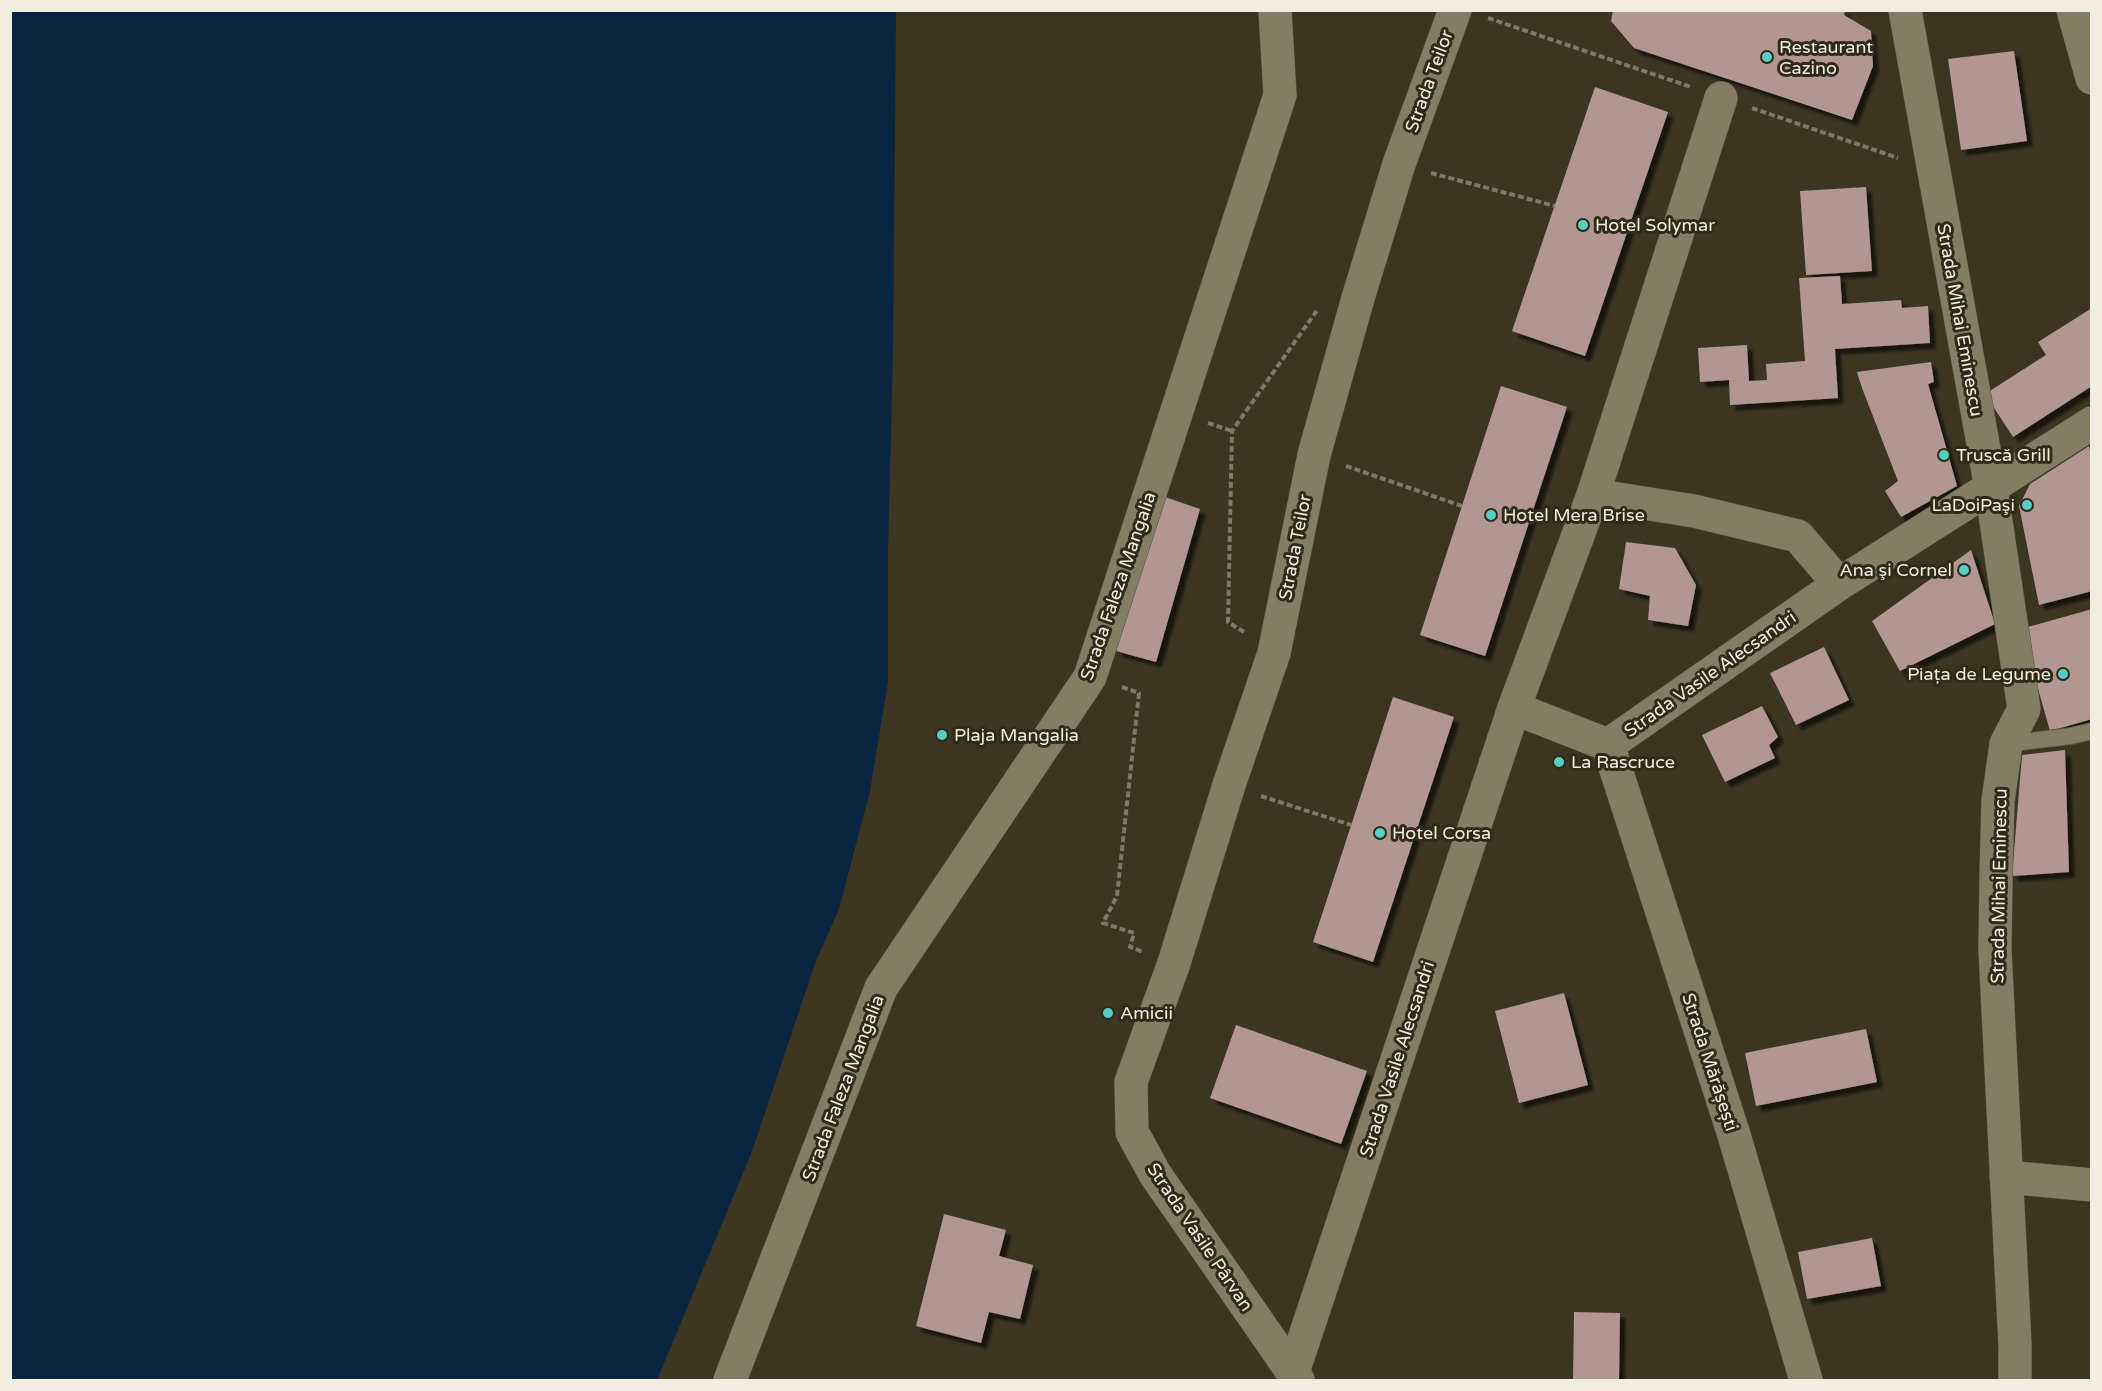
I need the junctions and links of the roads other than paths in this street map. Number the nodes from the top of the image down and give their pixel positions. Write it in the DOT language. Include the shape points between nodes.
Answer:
graph roads {
  1 [pos="1275,10"];
  2 [pos="1455,10"];
  3 [pos="1905,10"];
  4 [pos="2073,10"];
  5 [pos="2091,78"];
  6 [pos="1721,98"];
  7 [pos="2091,423"];
  8 [pos="1991,488"];
  9 [pos="1593,495"];
  10 [pos="1839,584"];
  11 [pos="1514,708"];
  12 [pos="2091,731"];
  13 [pos="2006,744"];
  14 [pos="1608,745"];
  15 [pos="1131,1083"];
  16 [pos="2007,1177"];
  17 [pos="2091,1185"];
  18 [pos="1296,1376"];
  19 [pos="730,1380"];
  20 [pos="1806,1380"];
  21 [pos="2015,1380"];
  1 -- 19 [label="street, Strada Faleza Mangalia" via="1280,95 1090,677 881,988"];
  2 -- 15 [label="street, Strada Teilor" via="1399,164 1358,298 1314,455 1274,653"];
  3 -- 8 [label="street, Strada Mihai Eminescu"];
  4 -- 5 [label="street"];
  6 -- 9 [label="street"];
  7 -- 8 [label="street, Strada Vasile Alecsandri"];
  8 -- 10 [label="street, Strada Vasile Alecsandri"];
  8 -- 13 [label="street, Strada Mihai Eminescu" via="2024,709"];
  9 -- 10 [label="street" via="1694,511 1798,536"];
  9 -- 11 [label="street"];
  10 -- 14 [label="street, Strada Vasile Alecsandri"];
  11 -- 14 [label="street, Strada Vasile Alecsandri"];
  11 -- 18 [label="street, Strada Vasile Alecsandri"];
  12 -- 13 [label="lane"];
  13 -- 16 [label="street, Strada Mihai Eminescu" via="1998,801 1995,950"];
  14 -- 20 [label="street, Strada Mărășești" via="1734,1136"];
  15 -- 18 [label="street, Strada Vasile Pârvan" via="1132,1132 1155,1174"];
  16 -- 17 [label="street"];
  16 -- 21 [label="street, Strada Mihai Eminescu"];
}
